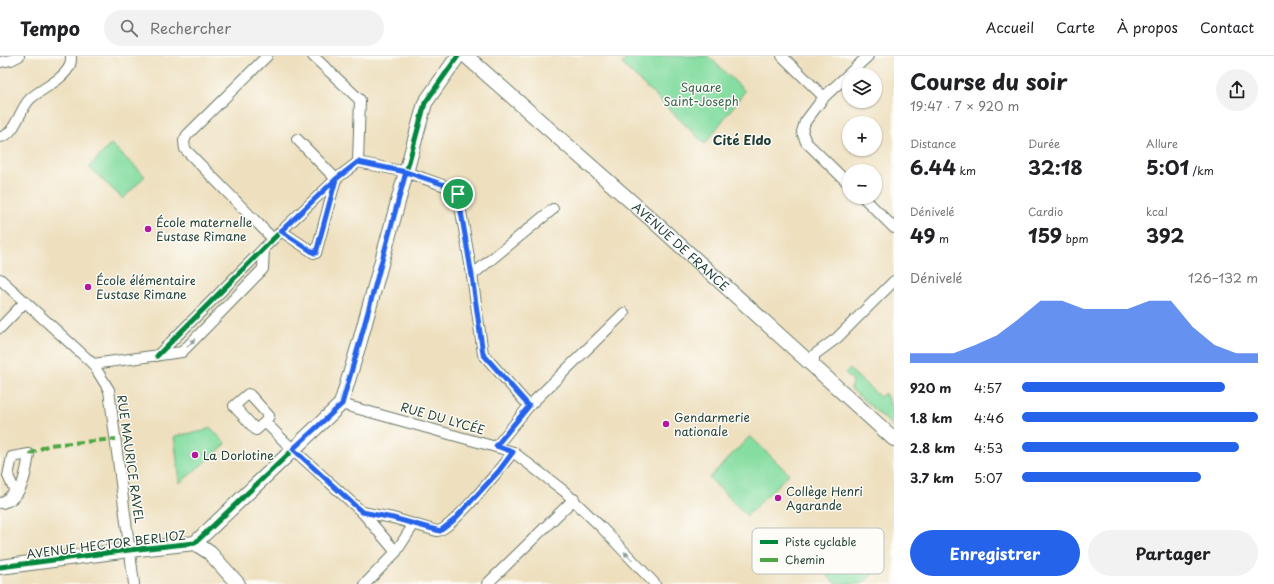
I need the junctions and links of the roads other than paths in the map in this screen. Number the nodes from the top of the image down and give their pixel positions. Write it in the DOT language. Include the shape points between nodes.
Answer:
graph roads {
  1 [pos="19,56"];
  2 [pos="71,56"];
  3 [pos="267,56"];
  4 [pos="313,56"];
  5 [pos="458,56"];
  6 [pos="466,56"];
  7 [pos="782,56"];
  8 [pos="868,56"];
  9 [pos="0,62"];
  10 [pos="824,97"];
  11 [pos="0,138"];
  12 [pos="297,139"];
  13 [pos="358,162"];
  14 [pos="406,172"];
  15 [pos="842,177"];
  16 [pos="336,179"];
  17 [pos="870,204"];
  18 [pos="553,209"];
  19 [pos="894,228"];
  20 [pos="281,231"];
  21 [pos="273,239"];
  22 [pos="264,248"];
  23 [pos="472,276"];
  24 [pos="0,279"];
  25 [pos="894,281"];
  26 [pos="25,302"];
  27 [pos="624,313"];
  28 [pos="0,328"];
  29 [pos="157,356"];
  30 [pos="810,360"];
  31 [pos="93,364"];
  32 [pos="342,404"];
  33 [pos="529,406"];
  34 [pos="265,422"];
  35 [pos="894,439"];
  36 [pos="496,446"];
  37 [pos="293,449"];
  38 [pos="513,452"];
  39 [pos="574,499"];
  40 [pos="2,503"];
  41 [pos="362,512"];
  42 [pos="414,524"];
  43 [pos="195,543"];
  44 [pos="129,550"];
  45 [pos="396,552"];
  46 [pos="0,567"];
  47 [pos="134,584"];
  48 [pos="238,584"];
  49 [pos="365,584"];
  50 [pos="487,584"];
  51 [pos="655,584"];
  1 -- 9 [label="street"];
  2 -- 11 [label="street" via="70,65 58,79 29,100 10,132"];
  3 -- 21 [label="street" via="187,135 184,150"];
  4 -- 13 [label="street" via="360,100"];
  5 -- 14 [label="street" via="425,103"];
  6 -- 30 [label="street, AVENUE DE FRANCE"];
  7 -- 10 [label="street"];
  8 -- 10 [label="street"];
  10 -- 15 [label="street" via="802,127 803,136"];
  12 -- 16 [label="street"];
  13 -- 14 [label="street"];
  13 -- 16 [label="street"];
  14 -- 23 [label="street" via="458,191"];
  14 -- 32 [label="street"];
  16 -- 20 [label="street"];
  16 -- 20 [label="street" via="316,253"];
  17 -- 19 [label="street"];
  18 -- 23 [label="street"];
  20 -- 21 [label="street"];
  21 -- 22 [label="street"];
  22 -- 29 [label="street"];
  29 -- 22 [label="street, one-way" via="182,352 187,347 263,269"];
  23 -- 33 [label="street" via="483,354"];
  24 -- 26 [label="street, RUE MAURICE RAVEL"];
  25 -- 30 [label="street" via="837,338"];
  26 -- 28 [label="street"];
  26 -- 31 [label="street, RUE MAURICE RAVEL"];
  27 -- 33 [label="street"];
  29 -- 31 [label="street"];
  30 -- 35 [label="street, AVENUE DE FRANCE"];
  31 -- 44 [label="street, RUE MAURICE RAVEL" via="109,390"];
  32 -- 36 [label="street, RUE DU LYCÉE"];
  32 -- 37 [label="street, AVENUE HECTOR BERLIOZ"];
  33 -- 36 [label="street"];
  34 -- 37 [label="street"];
  36 -- 38 [label="street, RUE DU LYCÉE"];
  37 -- 41 [label="street"];
  37 -- 43 [label="street, AVENUE HECTOR BERLIOZ"];
  38 -- 39 [label="street, RUE DU LYCÉE"];
  38 -- 42 [label="street" via="498,472 443,530 437,531"];
  39 -- 50 [label="street"];
  51 -- 39 [label="street, RUE DU LYCÉE, one-way"];
  40 -- 40 [label="street" via="17,495 25,479 29,454 12,457 8,476 15,491"];
  41 -- 42 [label="street"];
  41 -- 45 [label="street"];
  42 -- 45 [label="street"];
  43 -- 44 [label="street, AVENUE HECTOR BERLIOZ"];
  43 -- 48 [label="street" via="210,553"];
  44 -- 46 [label="street, AVENUE HECTOR BERLIOZ"];
  44 -- 47 [label="street, RUE MAURICE RAVEL"];
  45 -- 49 [label="street"];
}
